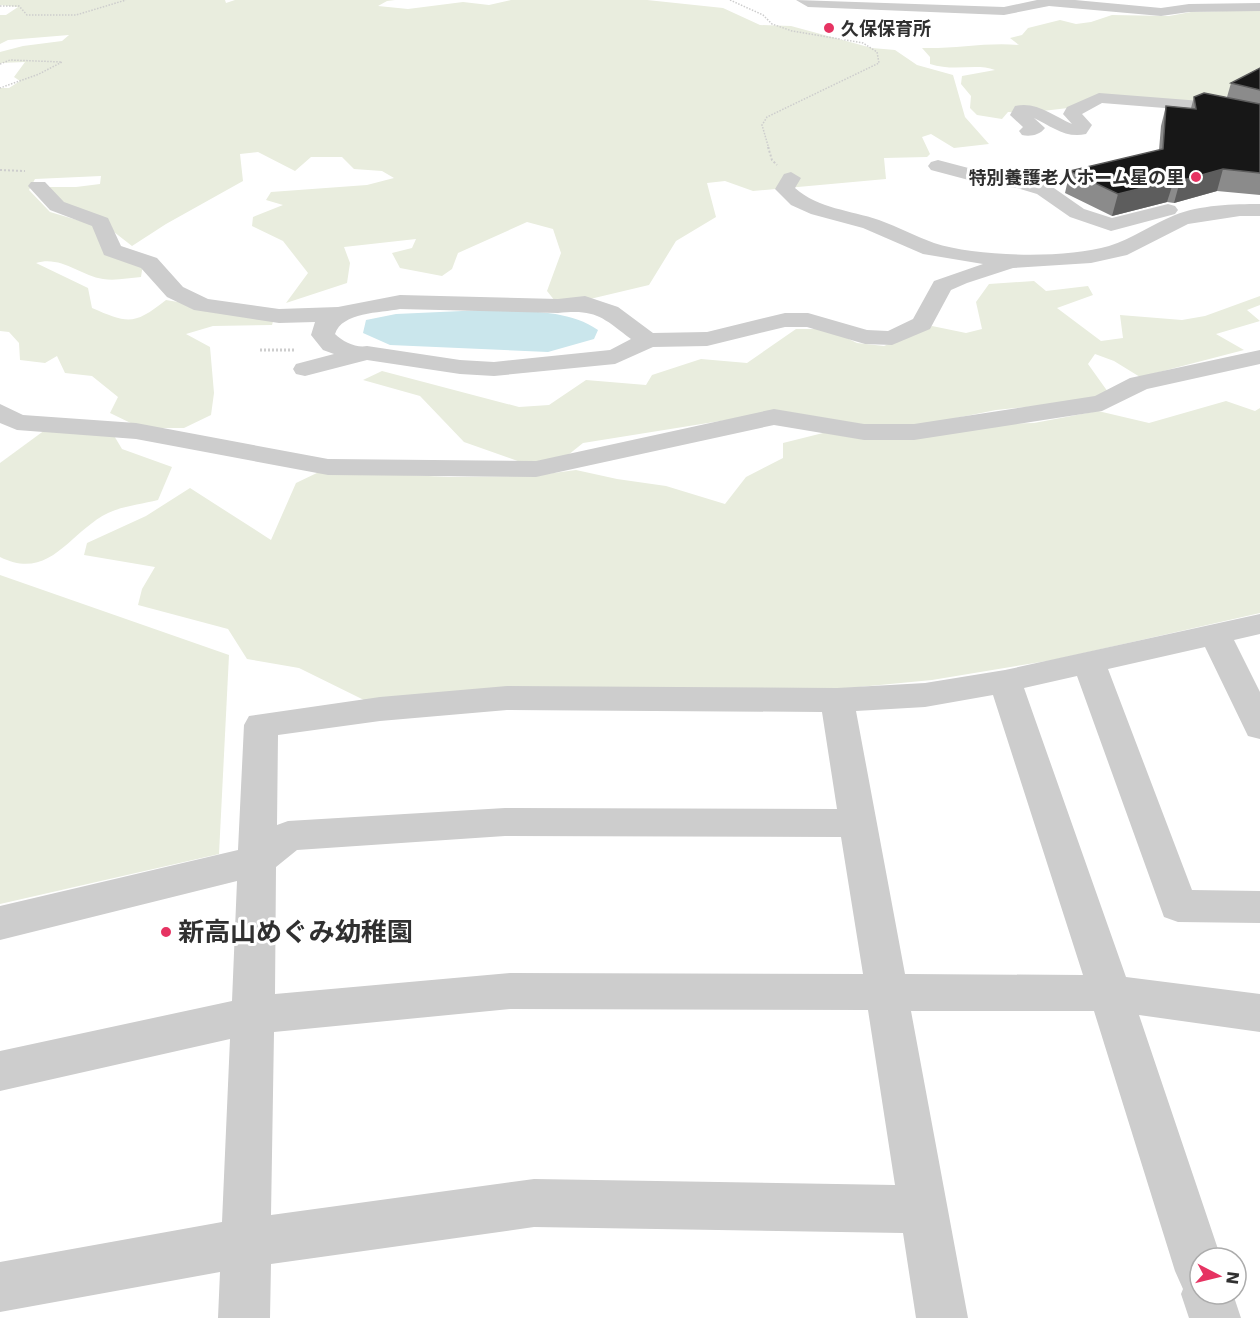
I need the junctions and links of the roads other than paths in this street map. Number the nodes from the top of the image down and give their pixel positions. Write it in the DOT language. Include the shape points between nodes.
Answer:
graph roads {
  1 [pos="804,0"];
  2 [pos="1176,0"];
  3 [pos="1062,1"];
  4 [pos="929,8"];
  5 [pos="1260,8"];
  6 [pos="1142,11"];
  7 [pos="920,24"];
  8 [pos="1241,114"];
  9 [pos="1122,118"];
  10 [pos="1260,119"];
  11 [pos="1228,127"];
  12 [pos="1028,131"];
  13 [pos="1260,135"];
  14 [pos="938,166"];
  15 [pos="791,178"];
  16 [pos="38,186"];
  17 [pos="1260,200"];
  18 [pos="1260,210"];
  19 [pos="1193,211"];
  20 [pos="924,262"];
  21 [pos="1002,264"];
  22 [pos="942,286"];
  23 [pos="338,314"];
  24 [pos="648,340"];
  25 [pos="358,355"];
  26 [pos="1260,357"];
  27 [pos="305,369"];
  28 [pos="0,412"];
  29 [pos="1260,624"];
  30 [pos="1215,634"];
  31 [pos="1089,662"];
  32 [pos="1005,681"];
  33 [pos="837,700"];
  34 [pos="1260,728"];
  35 [pos="858,823"];
  36 [pos="257,861"];
  37 [pos="1260,907"];
  38 [pos="0,923"];
  39 [pos="887,992"];
  40 [pos="1110,993"];
  41 [pos="1260,1013"];
  42 [pos="253,1015"];
  43 [pos="0,1071"];
  44 [pos="923,1209"];
  45 [pos="246,1243"];
  46 [pos="1192,1246"];
  47 [pos="0,1287"];
  48 [pos="244,1318"];
  49 [pos="942,1318"];
  1 -- 4 [label="street" via="844,7"];
  2 -- 6 [label="street"];
  3 -- 4 [label="street" via="1004,12"];
  3 -- 6 [label="street"];
  4 -- 7 [label="street" via="914,20"];
  5 -- 6 [label="street"];
  8 -- 9 [label="street" via="1152,112"];
  8 -- 10 [label="street"];
  8 -- 12 [label="street" via="1161,101 1099,98 1072,111 1083,125 1080,130 1062,128 1041,113 1021,110 1019,115 1036,128"];
  11 -- 13 [label="street"];
  14 -- 19 [label="street" via="994,182 1019,182 1044,190 1077,213 1111,225"];
  15 -- 21 [label="street" via="785,189 798,201 818,210 870,224 931,249"];
  16 -- 23 [label="street" via="57,206 101,222 112,250 149,263 175,291 202,305 279,316"];
  17 -- 19 [label="street" via="1222,196"];
  18 -- 19 [label="street"];
  19 -- 21 [label="street" via="1119,250 1090,257"];
  20 -- 22 [label="street" via="927,281"];
  21 -- 22 [label="street"];
  22 -- 24 [label="street" via="922,324 892,338 865,337 808,320 785,320 707,339"];
  23 -- 24 [label="street" via="400,302 558,306 585,303 610,312"];
  23 -- 25 [label="street" via="327,322 323,335 332,345"];
  24 -- 25 [label="street" via="615,357 494,369 368,353"];
  25 -- 27 [label="street"];
  26 -- 28 [label="street" via="1139,383 1102,403 1090,405 914,432 864,432 774,417 536,469 328,467 136,431 16,422"];
  29 -- 30 [label="street"];
  30 -- 31 [label="street"];
  30 -- 34 [label="street"];
  31 -- 32 [label="street"];
  31 -- 37 [label="street" via="1178,906"];
  32 -- 33 [label="street" via="925,695"];
  32 -- 40 [label="street"];
  33 -- 35 [label="street"];
  33 -- 36 [label="street" via="507,698 261,725"];
  35 -- 36 [label="street" via="505,822 288,836"];
  35 -- 39 [label="street"];
  36 -- 38 [label="street"];
  36 -- 42 [label="street"];
  39 -- 40 [label="street"];
  39 -- 42 [label="street" via="510,991"];
  39 -- 44 [label="street"];
  40 -- 41 [label="street"];
  40 -- 46 [label="street"];
  42 -- 43 [label="street"];
  42 -- 45 [label="street"];
  44 -- 45 [label="street" via="534,1203"];
  44 -- 49 [label="street"];
  45 -- 47 [label="street"];
  45 -- 48 [label="street"];
}
